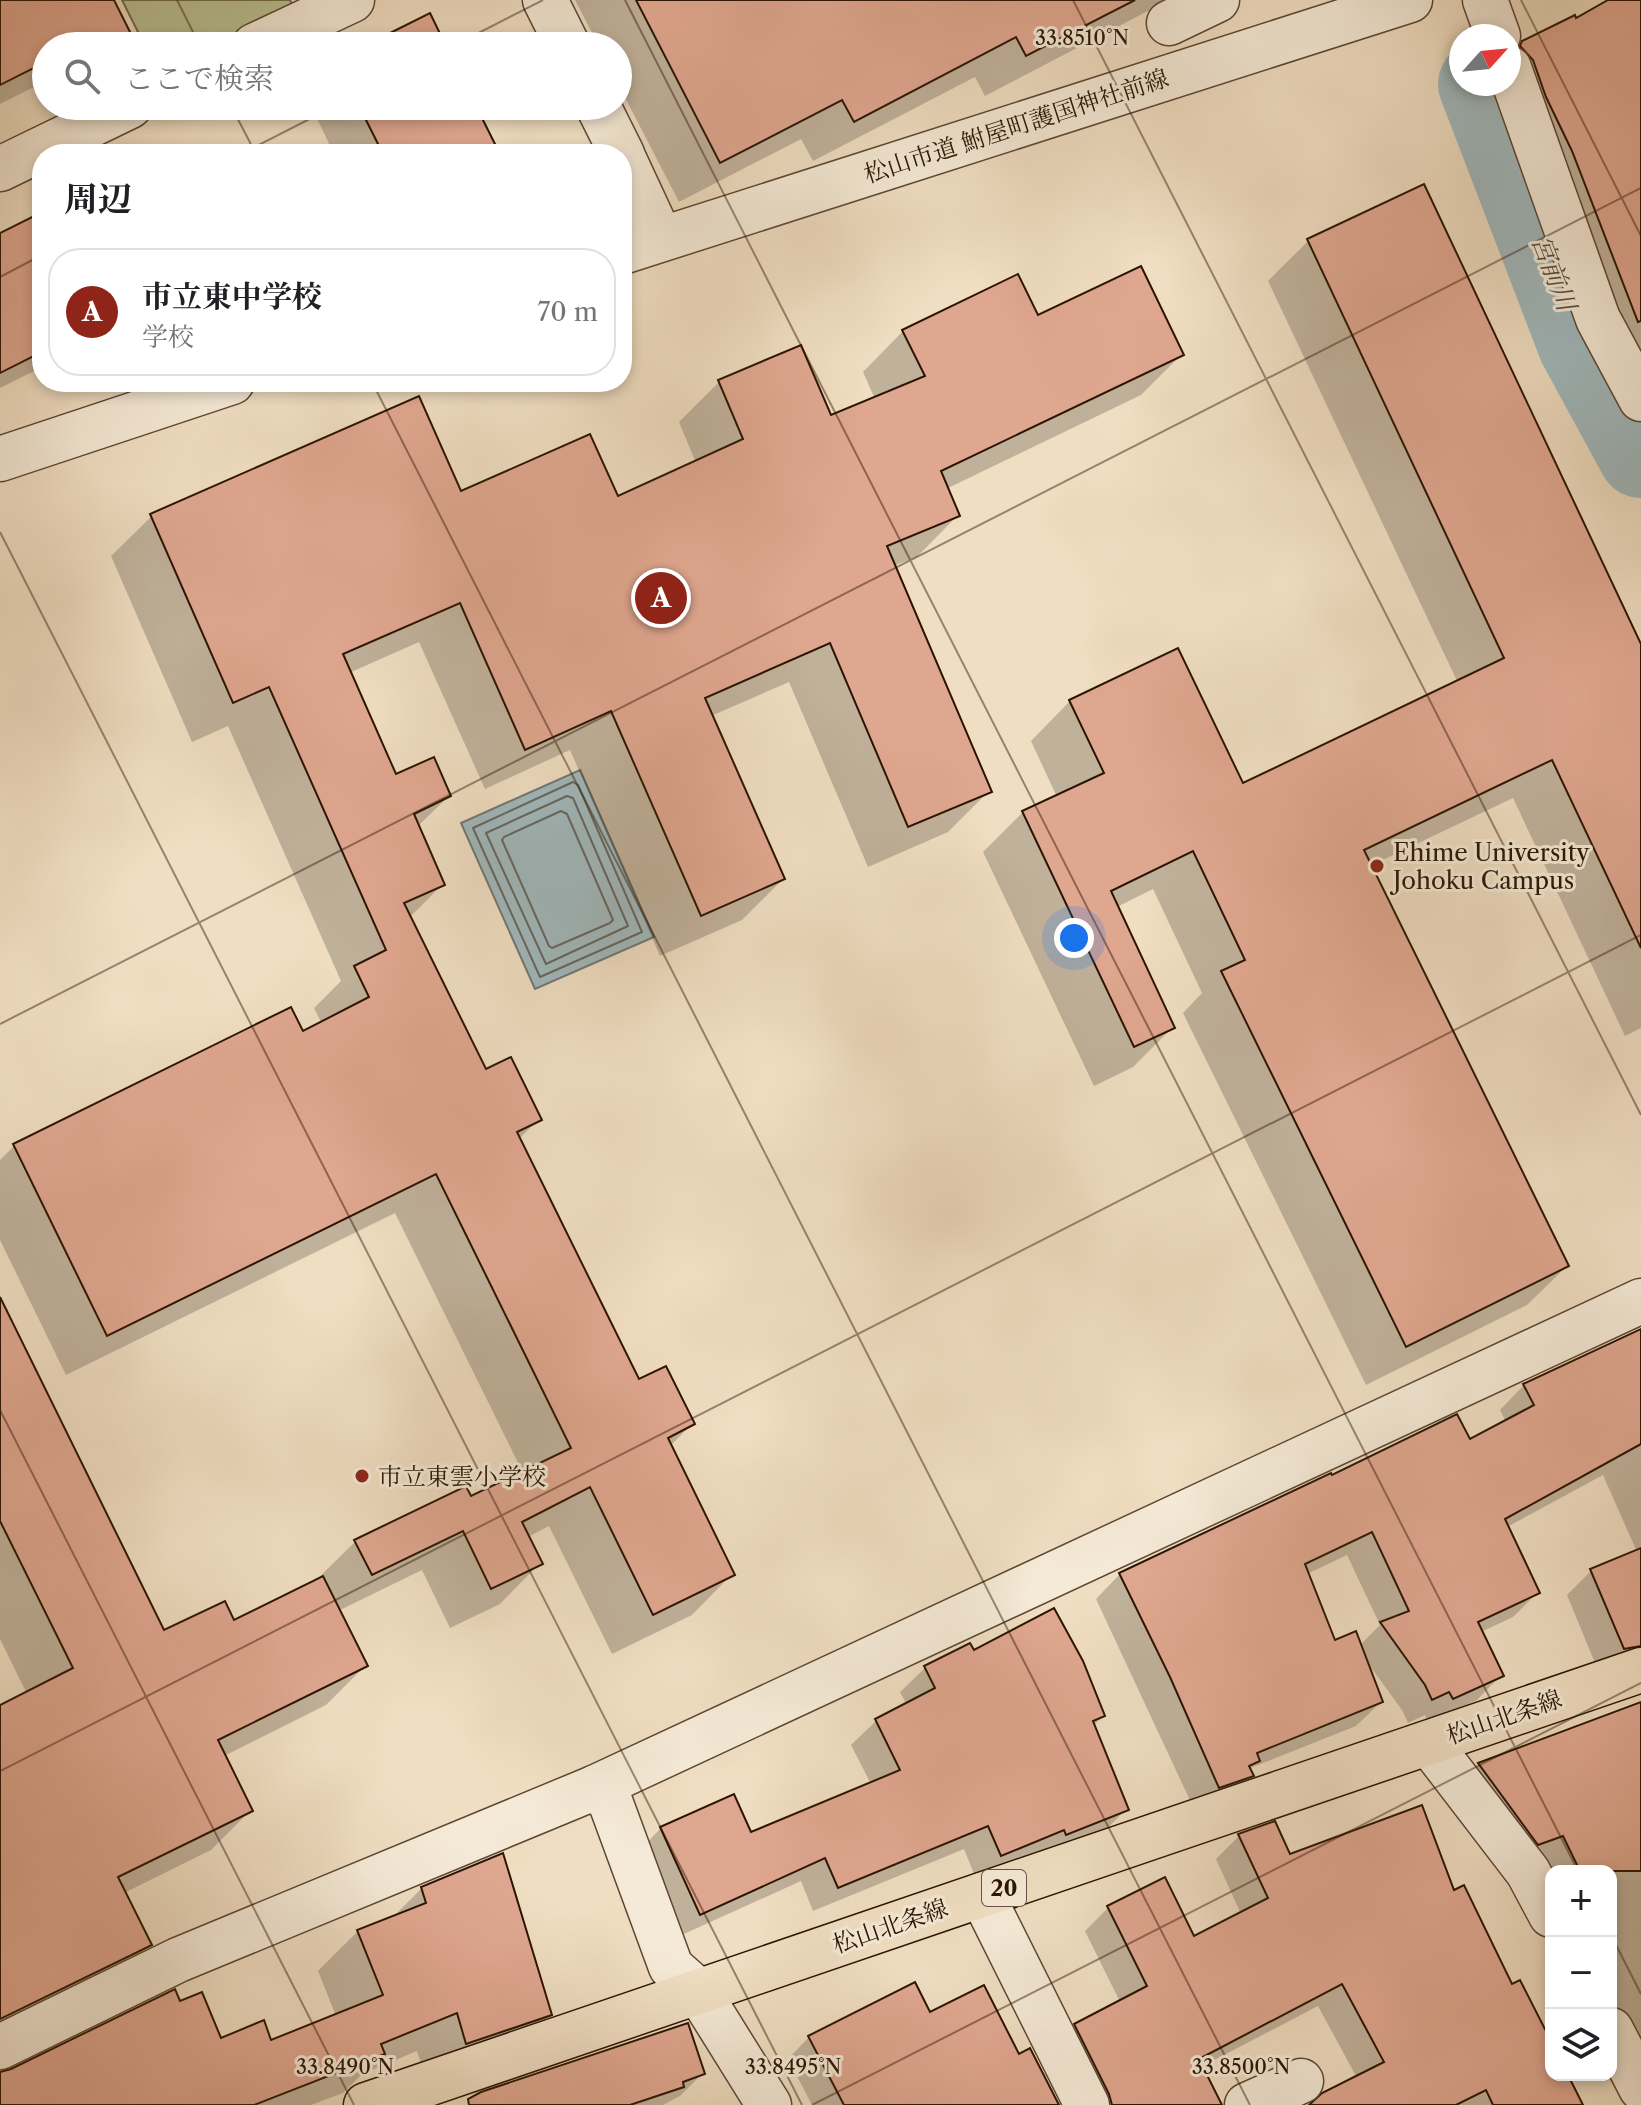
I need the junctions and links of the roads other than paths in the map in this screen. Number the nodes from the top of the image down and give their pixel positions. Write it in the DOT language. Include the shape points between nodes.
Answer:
graph roads {
  1 [pos="352,0"];
  2 [pos="545,0"];
  3 [pos="1217,0"];
  4 [pos="1410,0"];
  5 [pos="1485,0"];
  6 [pos="1169,23"];
  7 [pos="1494,24"];
  8 [pos="284,32"];
  9 [pos="561,32"];
  10 [pos="1519,96"];
  11 [pos="101,120"];
  12 [pos="605,120"];
  13 [pos="52,144"];
  14 [pos="617,144"];
  15 [pos="32,153"];
  16 [pos="0,169"];
  17 [pos="632,200"];
  18 [pos="642,245"];
  19 [pos="202,392"];
  20 [pos="1641,399"];
  21 [pos="0,459"];
  22 [pos="1641,1301"];
  23 [pos="1641,1670"];
  24 [pos="1429,1743"];
  25 [pos="594,1788"];
  26 [pos="982,1895"];
  27 [pos="1545,1904"];
  28 [pos="698,1991"];
  29 [pos="1617,2042"];
  30 [pos="0,2047"];
  31 [pos="1301,2081"];
  32 [pos="1641,2088"];
  33 [pos="366,2105"];
  34 [pos="769,2105"];
  35 [pos="1087,2105"];
  36 [pos="1247,2105"];
  1 -- 8 [label="street"];
  2 -- 9 [label="street"];
  3 -- 6 [label="street"];
  4 -- 18 [label="street, 松山市道 鮒屋町護国神社前線"];
  5 -- 7 [label="street"];
  10 -- 20 [label="street" via="1598,319"];
  11 -- 13 [label="street"];
  12 -- 14 [label="street"];
  15 -- 16 [label="street"];
  17 -- 18 [label="street"];
  19 -- 21 [label="street"];
  22 -- 25 [label="street"];
  23 -- 24 [label="main road, 松山北条線 / 20"];
  24 -- 26 [label="main road, 松山北条線 / 20"];
  24 -- 27 [label="street" via="1528,1872"];
  25 -- 28 [label="street" via="610,1801 671,1967"];
  25 -- 30 [label="street" via="178,1960"];
  26 -- 28 [label="main road, 松山北条線 / 20"];
  26 -- 35 [label="street"];
  28 -- 33 [label="main road, 松山北条線 / 20"];
  28 -- 34 [label="street"];
  29 -- 32 [label="street"];
  31 -- 36 [label="street"];
}
